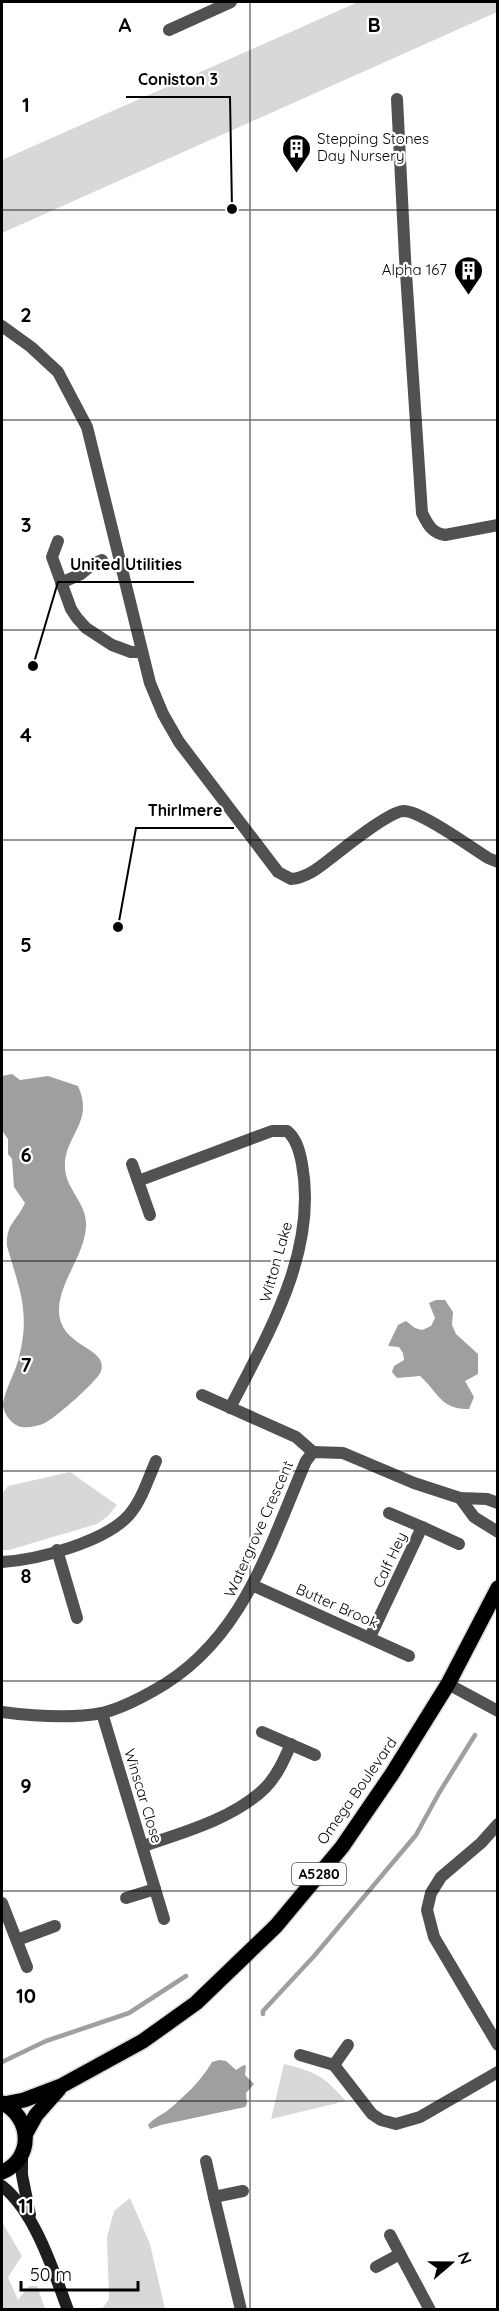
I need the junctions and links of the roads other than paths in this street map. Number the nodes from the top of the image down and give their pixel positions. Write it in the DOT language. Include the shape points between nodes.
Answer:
graph roads {
  1 [pos="231,2"];
  2 [pos="169,30"];
  3 [pos="397,99"];
  4 [pos="2,326"];
  5 [pos="498,525"];
  6 [pos="58,541"];
  7 [pos="102,560"];
  8 [pos="61,583"];
  9 [pos="142,651"];
  10 [pos="498,862"];
  11 [pos="132,1164"];
  12 [pos="138,1181"];
  13 [pos="150,1215"];
  14 [pos="202,1395"];
  15 [pos="230,1408"];
  16 [pos="313,1452"];
  17 [pos="156,1461"];
  18 [pos="460,1498"];
  19 [pos="498,1503"];
  20 [pos="389,1513"];
  21 [pos="422,1527"];
  22 [pos="498,1532"];
  23 [pos="459,1544"];
  24 [pos="57,1550"];
  25 [pos="2,1562"];
  26 [pos="252,1585"];
  27 [pos="498,1588"];
  28 [pos="77,1618"];
  29 [pos="370,1637"];
  30 [pos="409,1656"];
  31 [pos="448,1684"];
  32 [pos="498,1711"];
  33 [pos="2,1712"];
  34 [pos="102,1713"];
  35 [pos="262,1732"];
  36 [pos="291,1744"];
  37 [pos="315,1755"];
  38 [pos="498,1824"];
  39 [pos="143,1846"];
  40 [pos="155,1889"];
  41 [pos="126,1898"];
  42 [pos="2,1903"];
  43 [pos="164,1919"];
  44 [pos="56,1926"];
  45 [pos="17,1940"];
  46 [pos="27,1967"];
  47 [pos="496,2037"];
  48 [pos="348,2045"];
  49 [pos="300,2055"];
  50 [pos="334,2065"];
  51 [pos="498,2072"];
  52 [pos="61,2086"];
  53 [pos="3,2104"];
  54 [pos="26,2133"];
  55 [pos="22,2155"];
  56 [pos="206,2161"];
  57 [pos="2,2172"];
  58 [pos="2,2186"];
  59 [pos="243,2191"];
  60 [pos="214,2197"];
  61 [pos="33,2225"];
  62 [pos="390,2235"];
  63 [pos="400,2254"];
  64 [pos="376,2267"];
  65 [pos="68,2310"];
  66 [pos="241,2310"];
  67 [pos="430,2310"];
  1 -- 2 [label="street"];
  3 -- 5 [label="street" via="422,513 436,533"];
  4 -- 9 [label="street" via="58,372 87,426"];
  6 -- 8 [label="street" via="52,557"];
  7 -- 8 [label="street"];
  8 -- 9 [label="street" via="70,609 86,628 124,650"];
  9 -- 10 [label="street" via="150,682 171,728 278,872 291,879 303,877 388,816 404,811 418,814"];
  11 -- 12 [label="street"];
  12 -- 13 [label="street"];
  12 -- 15 [label="street, Witton Lake" via="272,1131 287,1131 295,1141 305,1178 299,1246 281,1306"];
  14 -- 15 [label="street"];
  15 -- 16 [label="street" via="296,1437"];
  16 -- 18 [label="street, Watergrove Crescent" via="343,1453"];
  16 -- 26 [label="street, Watergrove Crescent"];
  17 -- 24 [label="street" via="138,1503 117,1527 100,1537"];
  18 -- 19 [label="street, Watergrove Crescent"];
  18 -- 22 [label="street" via="474,1517"];
  20 -- 21 [label="street, Calf Hey"];
  21 -- 23 [label="street, Calf Hey"];
  21 -- 29 [label="street, Calf Hey"];
  24 -- 25 [label="street"];
  24 -- 28 [label="street"];
  26 -- 29 [label="street, Butter Brook"];
  26 -- 34 [label="street, Watergrove Crescent" via="218,1639 183,1672 145,1695"];
  27 -- 31 [label="main road, Omega Boulevard / A5280"];
  29 -- 30 [label="street, Butter Brook"];
  31 -- 32 [label="street"];
  31 -- 52 [label="main road, Omega Boulevard / A5280" via="342,1847 276,1926 196,2003 142,2041"];
  33 -- 34 [label="street, Watergrove Crescent" via="39,1716"];
  34 -- 39 [label="street, Winscar Close"];
  35 -- 36 [label="street"];
  36 -- 37 [label="street"];
  36 -- 39 [label="street" via="273,1779 245,1803 206,1824"];
  38 -- 47 [label="street" via="441,1877 430,1893 427,1910 434,1936"];
  39 -- 40 [label="street, Winscar Close"];
  40 -- 41 [label="street"];
  40 -- 43 [label="street, Winscar Close"];
  42 -- 45 [label="street"];
  44 -- 45 [label="street"];
  45 -- 46 [label="street"];
  48 -- 50 [label="street"];
  49 -- 50 [label="street"];
  50 -- 51 [label="street" via="372,2114 396,2124 420,2117"];
  52 -- 53 [label="main road, Omega Boulevard / A5280"];
  52 -- 54 [label="main road, Omega Boulevard / A5280"];
  53 -- 54 [label="main road, A5280" via="15,2111"];
  54 -- 55 [label="main road, A5280"];
  55 -- 57 [label="main road"];
  55 -- 61 [label="street"];
  56 -- 60 [label="street"];
  58 -- 61 [label="street"];
  59 -- 60 [label="street"];
  60 -- 66 [label="street"];
  61 -- 65 [label="street"];
  62 -- 63 [label="street"];
  63 -- 64 [label="street"];
  63 -- 67 [label="street"];
}
